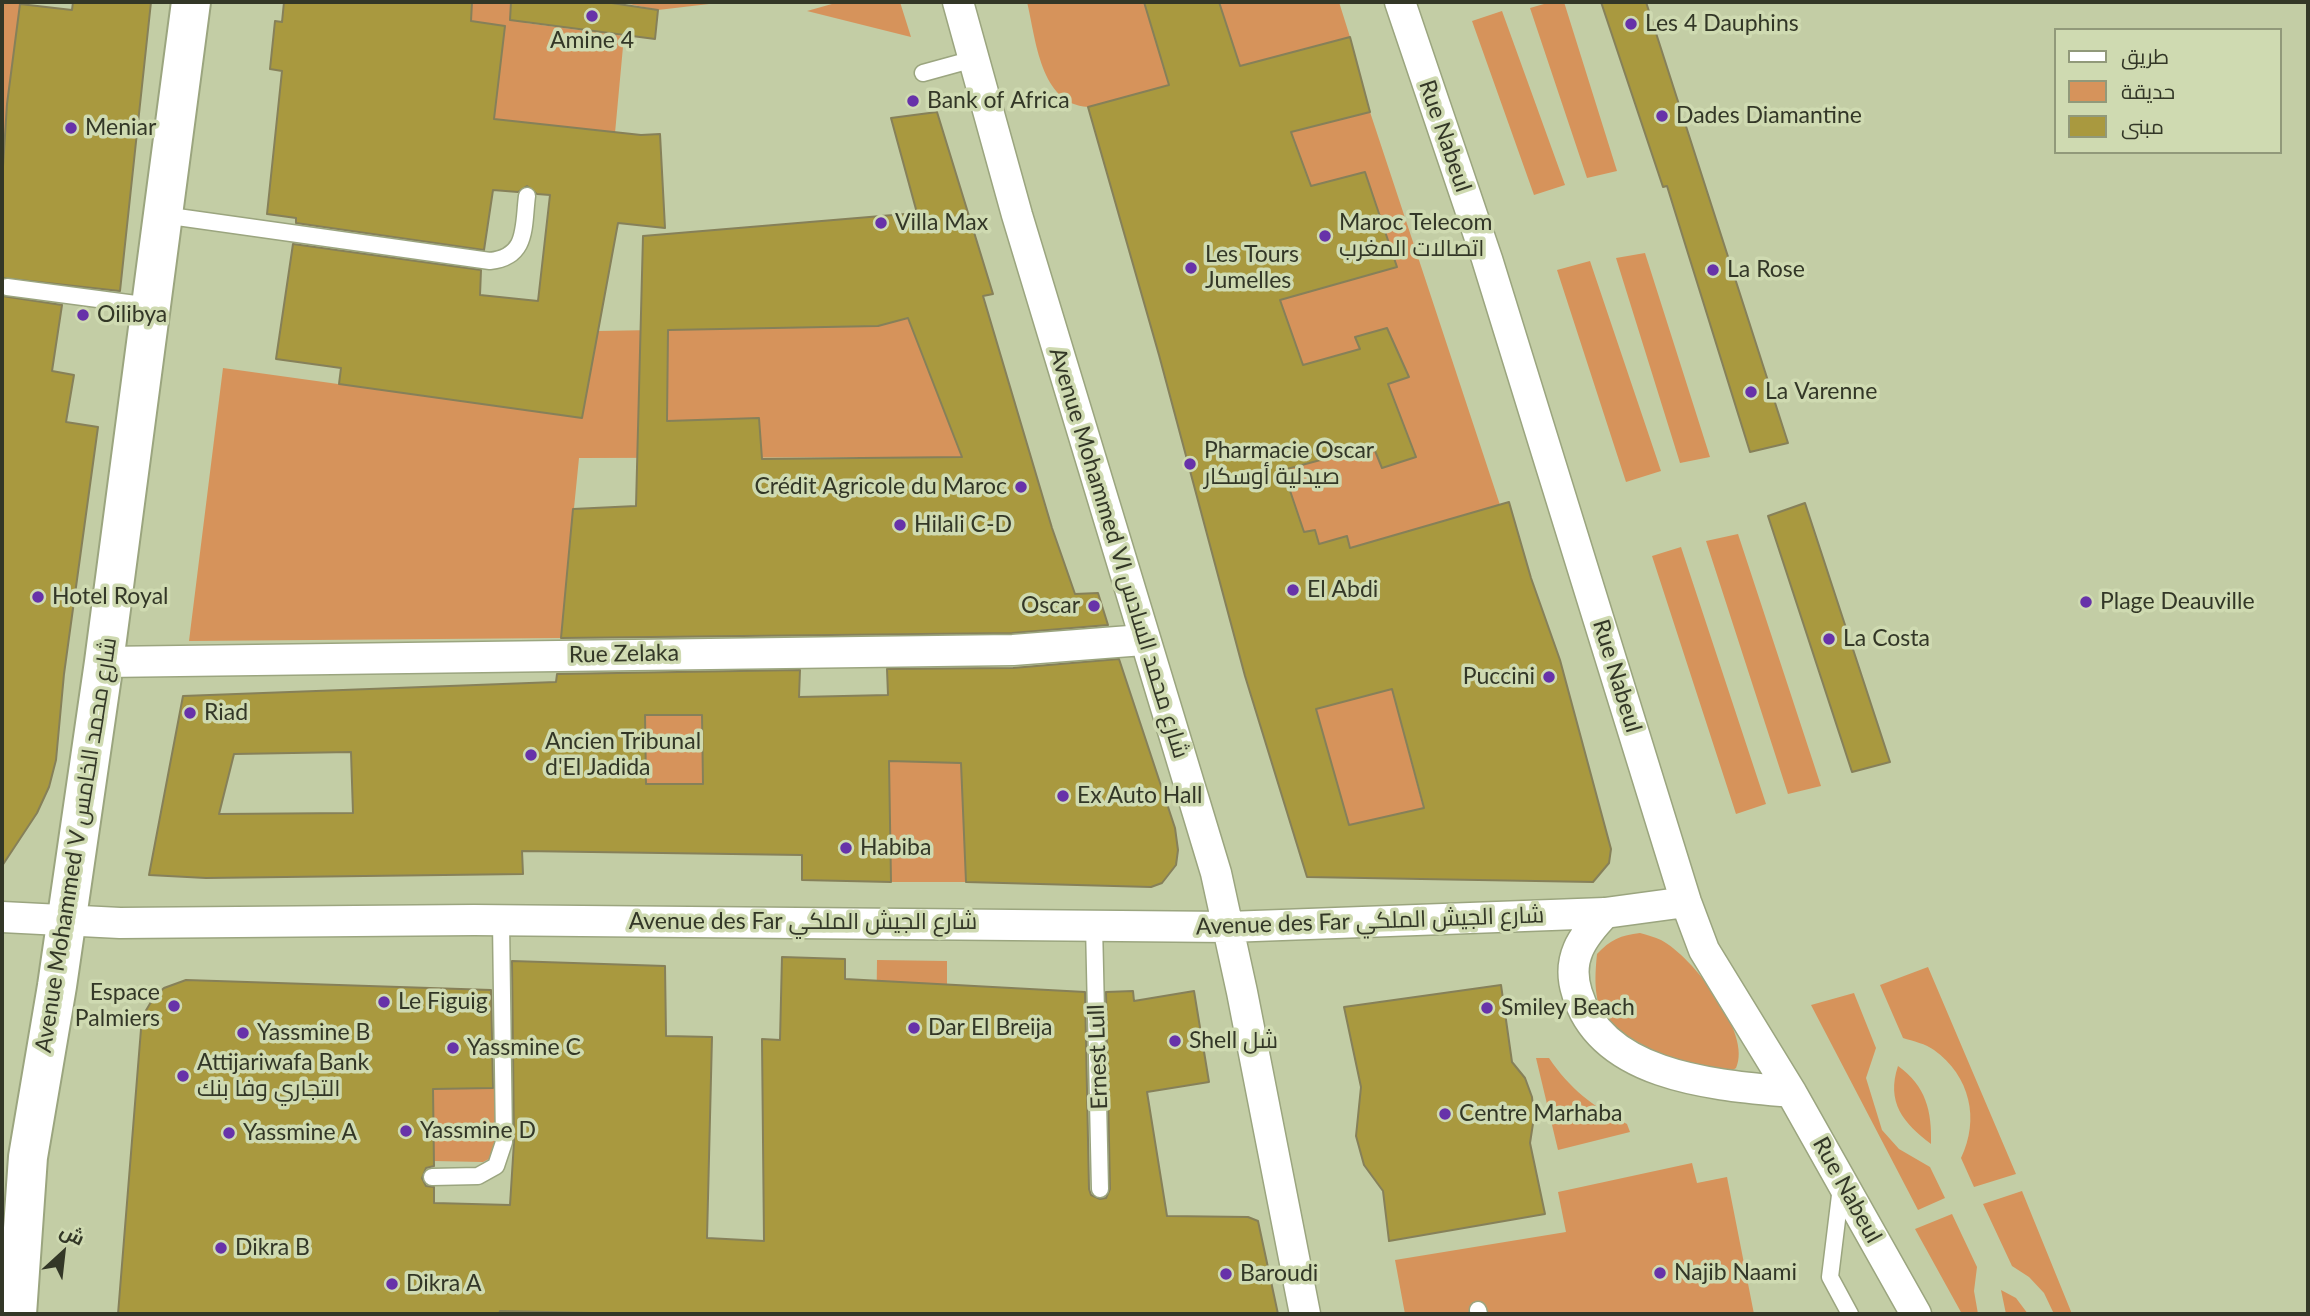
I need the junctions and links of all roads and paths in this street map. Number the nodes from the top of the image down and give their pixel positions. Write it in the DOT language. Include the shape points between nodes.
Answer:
graph roads {
  1 [pos="191,2"];
  2 [pos="958,2"];
  3 [pos="1399,2"];
  4 [pos="974,59"];
  5 [pos="923,73"];
  6 [pos="527,197"];
  7 [pos="163,215"];
  8 [pos="7,287"];
  9 [pos="151,306"];
  10 [pos="1143,640"];
  11 [pos="104,662"];
  12 [pos="1686,902"];
  13 [pos="1605,913"];
  14 [pos="2,917"];
  15 [pos="64,920"];
  16 [pos="501,921"];
  17 [pos="1094,925"];
  18 [pos="1228,927"];
  19 [pos="1791,1091"];
  20 [pos="432,1177"];
  21 [pos="1841,1181"];
  22 [pos="1100,1189"];
  23 [pos="11,1256"];
  24 [pos="17,1314"];
  25 [pos="1305,1314"];
  26 [pos="1850,1314"];
  27 [pos="1916,1314"];
  1 -- 7 [label="street, Avenue Mohammed V شارع محمد الخامس"];
  2 -- 4 [label="street, Avenue Mohammed VI شارع محمد السادس"];
  3 -- 12 [label="street, Rue Nabeul" via="1491,272"];
  4 -- 5 [label="lane"];
  4 -- 10 [label="street, Avenue Mohammed VI شارع محمد السادس"];
  6 -- 7 [label="lane" via="521,241 515,252 505,260 490,261"];
  7 -- 9 [label="street, Avenue Mohammed V شارع محمد الخامس"];
  8 -- 9 [label="lane"];
  9 -- 11 [label="street, Avenue Mohammed V شارع محمد الخامس"];
  10 -- 11 [label="street, Rue Zelaka" via="1013,650"];
  10 -- 18 [label="street, Avenue Mohammed VI شارع محمد السادس" via="1216,873"];
  11 -- 15 [label="street, Avenue Mohammed V شارع محمد الخامس"];
  12 -- 13 [label="street, Avenue des Far شارع الجيش الملكي"];
  12 -- 19 [label="street, Rue Nabeul" via="1704,950"];
  13 -- 18 [label="street, Avenue des Far شارع الجيش الملكي"];
  13 -- 19 [label="street" via="1574,955 1572,979 1583,1014 1603,1038 1651,1065 1703,1082"];
  14 -- 15 [label="street, Avenue des Far شارع الجيش الملكي"];
  15 -- 16 [label="street, Avenue des Far شارع الجيش الملكي"];
  15 -- 23 [label="street, Avenue Mohammed V شارع محمد الخامس"];
  16 -- 17 [label="street, Avenue des Far شارع الجيش الملكي"];
  16 -- 20 [label="lane" via="504,1142 496,1166 478,1176"];
  17 -- 18 [label="street, Avenue des Far شارع الجيش الملكي"];
  17 -- 22 [label="lane, Ernest Lull"];
  18 -- 25 [label="street, Avenue Mohammed VI شارع محمد السادس"];
  19 -- 21 [label="street, Rue Nabeul"];
  21 -- 26 [label="lane" via="1830,1277"];
  21 -- 27 [label="street, Rue Nabeul"];
  23 -- 24 [label="street, Avenue Mohammed V شارع محمد الخامس"];
}
